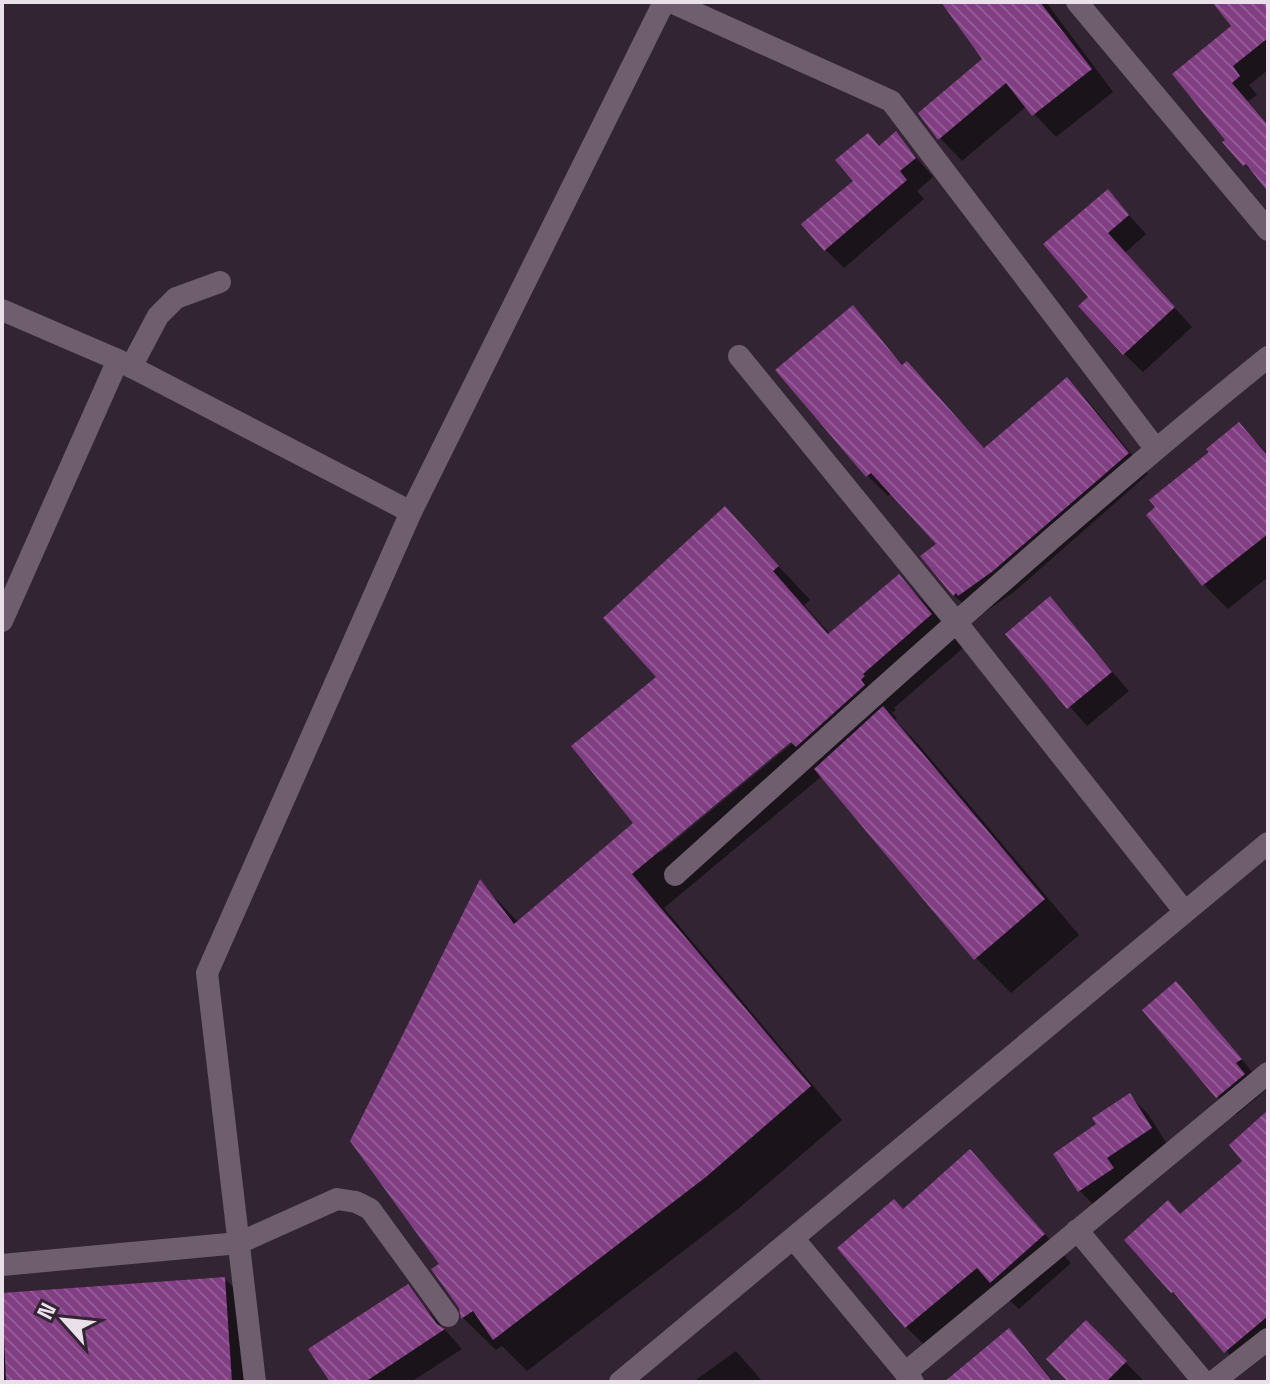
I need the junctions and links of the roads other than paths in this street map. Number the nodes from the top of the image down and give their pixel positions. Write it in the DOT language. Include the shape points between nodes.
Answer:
graph roads {
  1 [pos="664,2"];
  2 [pos="671,2"];
  3 [pos="1077,2"];
  4 [pos="1268,230"];
  5 [pos="220,282"];
  6 [pos="2,310"];
  7 [pos="739,356"];
  8 [pos="1268,357"];
  9 [pos="125,364"];
  10 [pos="1155,448"];
  11 [pos="411,512"];
  12 [pos="2,621"];
  13 [pos="956,622"];
  14 [pos="1268,843"];
  15 [pos="675,875"];
  16 [pos="1185,912"];
  17 [pos="1268,1073"];
  18 [pos="1077,1230"];
  19 [pos="793,1238"];
  20 [pos="239,1243"];
  21 [pos="2,1265"];
  22 [pos="448,1316"];
  23 [pos="1268,1339"];
  24 [pos="909,1377"];
  25 [pos="255,1382"];
  26 [pos="620,1382"];
  27 [pos="1204,1382"];
  28 [pos="1213,1382"];
  1 -- 11 [label="street"];
  2 -- 10 [label="street" via="891,101"];
  3 -- 4 [label="street"];
  5 -- 9 [label="street" via="176,298"];
  6 -- 9 [label="street"];
  7 -- 13 [label="street"];
  8 -- 10 [label="street"];
  9 -- 11 [label="street"];
  9 -- 12 [label="street"];
  10 -- 13 [label="street"];
  11 -- 20 [label="street" via="207,973"];
  13 -- 15 [label="street"];
  13 -- 16 [label="street"];
  14 -- 16 [label="street"];
  16 -- 19 [label="street"];
  17 -- 18 [label="street"];
  18 -- 24 [label="street"];
  18 -- 27 [label="street"];
  19 -- 24 [label="street"];
  19 -- 26 [label="street"];
  20 -- 21 [label="street"];
  20 -- 22 [label="street" via="337,1199 356,1202 370,1209"];
  20 -- 25 [label="street"];
  23 -- 28 [label="street"];
}
